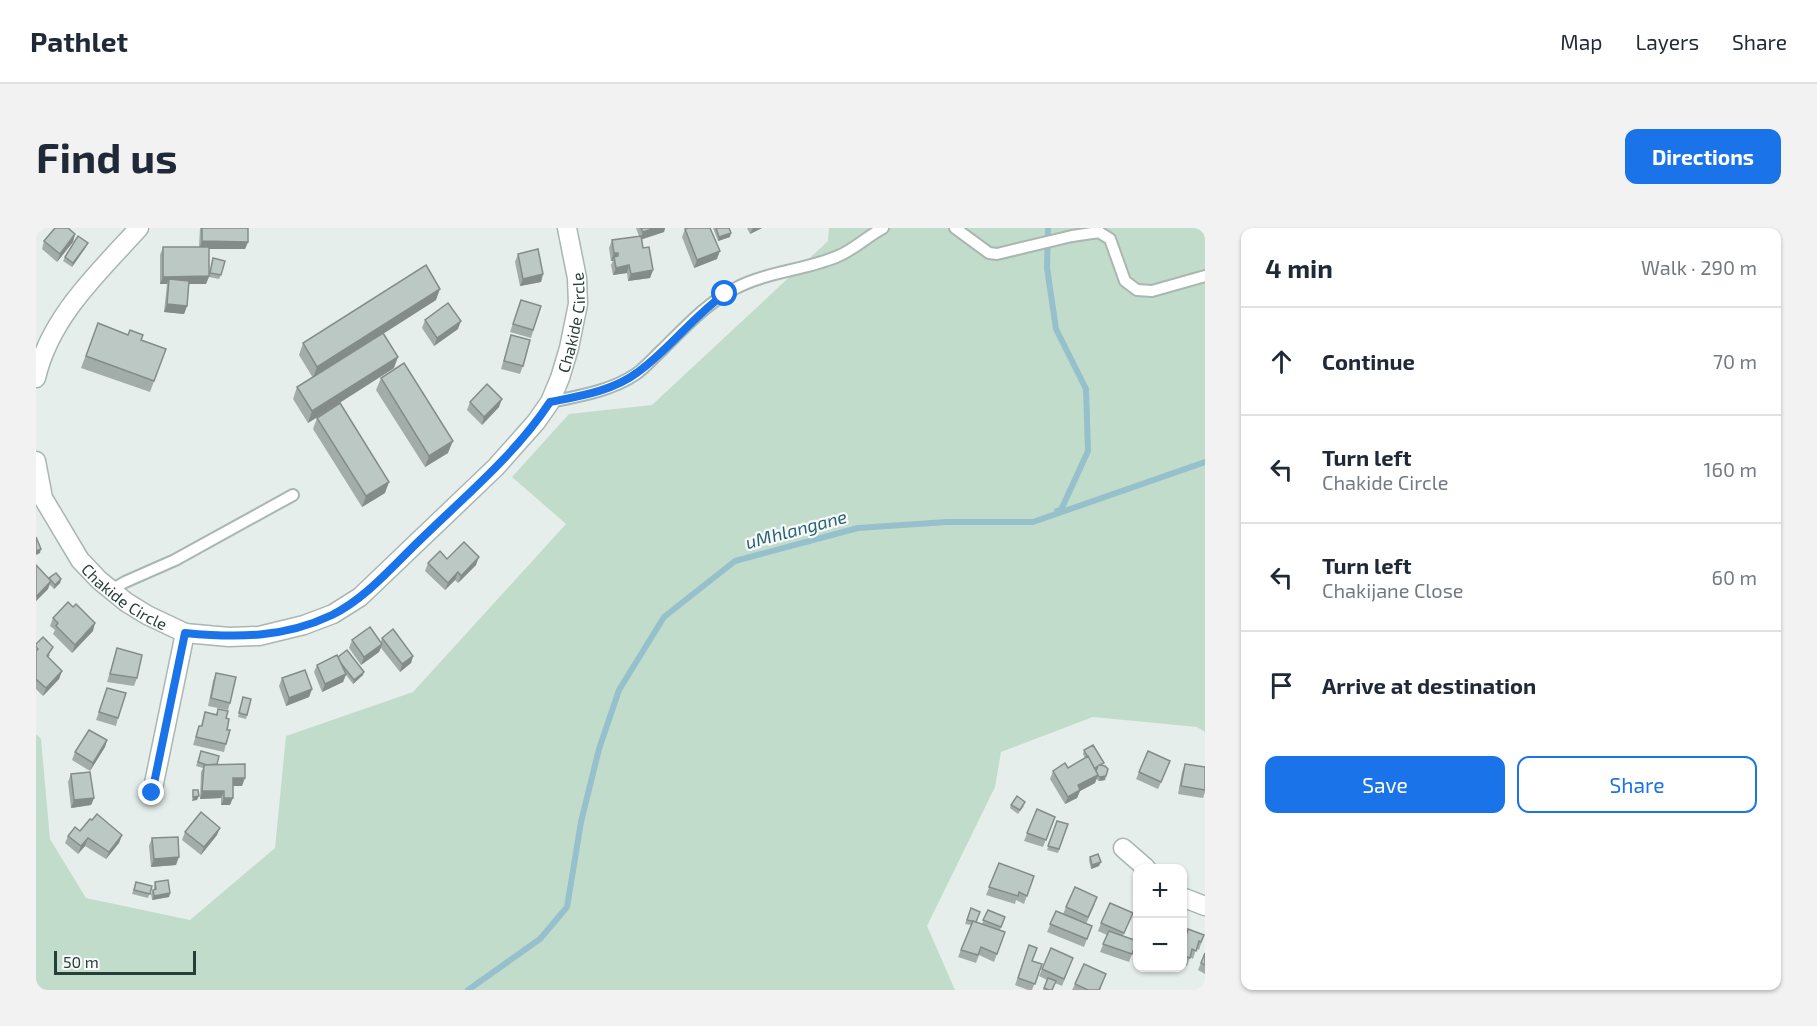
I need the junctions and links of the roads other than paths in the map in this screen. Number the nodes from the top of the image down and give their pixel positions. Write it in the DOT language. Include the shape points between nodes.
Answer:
graph roads {
  1 [pos="139,228"];
  2 [pos="567,228"];
  3 [pos="882,228"];
  4 [pos="955,228"];
  5 [pos="1205,276"];
  6 [pos="36,378"];
  7 [pos="550,402"];
  8 [pos="36,461"];
  9 [pos="293,495"];
  10 [pos="111,590"];
  11 [pos="185,633"];
  12 [pos="152,793"];
  13 [pos="1123,848"];
  14 [pos="1141,864"];
  15 [pos="1187,899"];
  16 [pos="1205,906"];
  1 -- 6 [label="street" via="55,328"];
  2 -- 7 [label="street, Chakide Circle" via="578,304 569,348"];
  3 -- 7 [label="lane" via="836,257 738,286 684,328 637,373 593,392"];
  4 -- 5 [label="lane" via="989,253 997,254 1099,232 1112,243 1125,281 1137,290 1152,291"];
  7 -- 11 [label="street, Chakide Circle" via="496,467 360,597 304,626 260,636"];
  8 -- 10 [label="street, Chakide Circle" via="43,498 70,546"];
  9 -- 10 [label="lane" via="175,560"];
  10 -- 11 [label="street, Chakide Circle" via="147,615"];
  11 -- 12 [label="street"];
  13 -- 14 [label="street"];
  15 -- 16 [label="street"];
}
